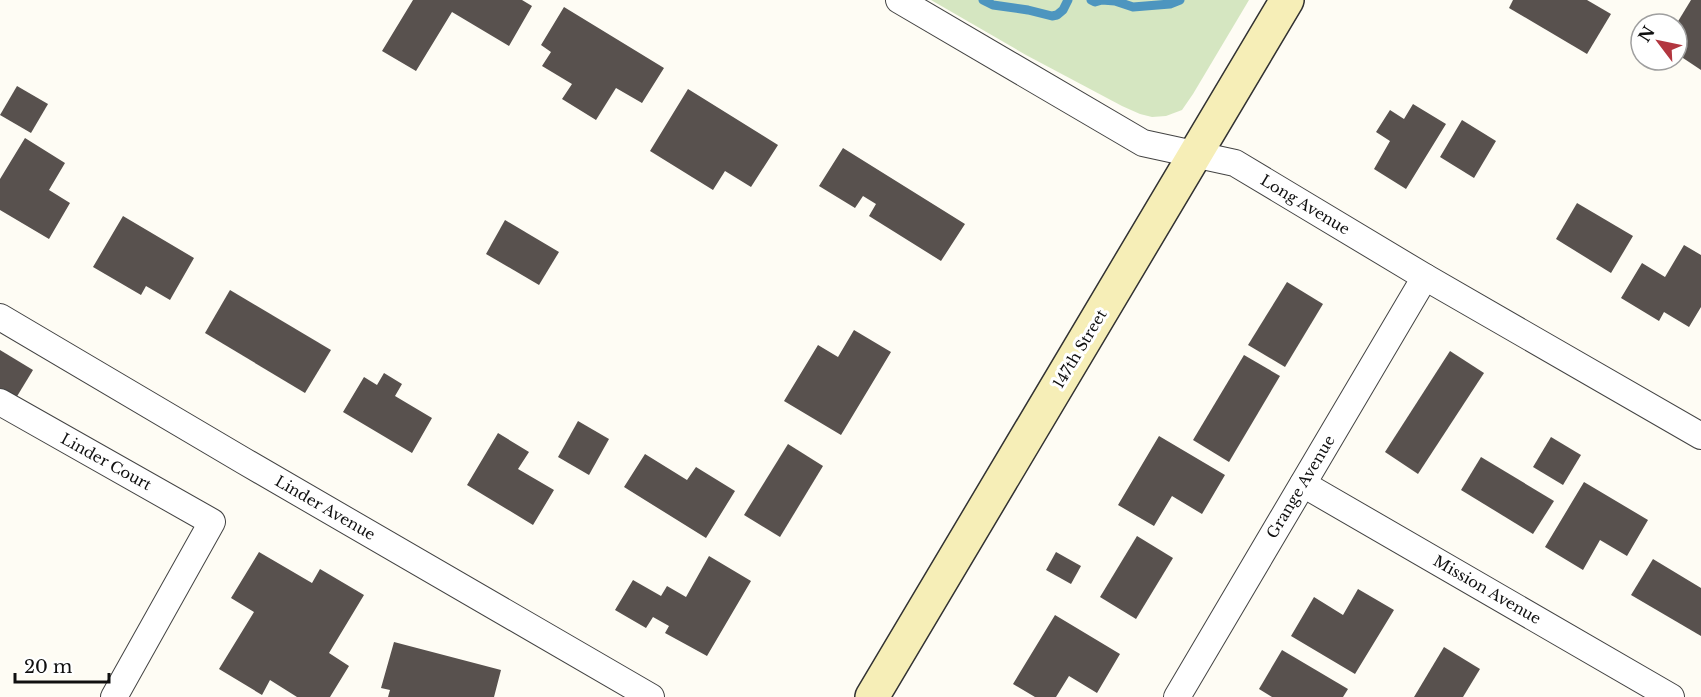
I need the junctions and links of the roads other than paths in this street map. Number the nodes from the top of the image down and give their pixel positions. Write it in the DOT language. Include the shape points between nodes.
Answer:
graph roads {
  1 [pos="899,0"];
  2 [pos="1287,0"];
  3 [pos="1195,155"];
  4 [pos="1425,277"];
  5 [pos="0,317"];
  6 [pos="0,402"];
  7 [pos="1701,436"];
  8 [pos="1303,484"];
  9 [pos="114,697"];
  10 [pos="651,697"];
  11 [pos="873,697"];
  12 [pos="1177,697"];
  13 [pos="1671,697"];
  1 -- 3 [label="street, Long Avenue" via="1143,143"];
  2 -- 3 [label="main road, 147th Street"];
  3 -- 4 [label="street, Long Avenue" via="1235,163"];
  3 -- 11 [label="main road, 147th Street"];
  4 -- 7 [label="street, Long Avenue"];
  4 -- 8 [label="street, Grange Avenue"];
  5 -- 10 [label="street, Linder Avenue"];
  6 -- 9 [label="street, Linder Court" via="212,522"];
  8 -- 12 [label="street, Grange Avenue"];
  8 -- 13 [label="street, Mission Avenue"];
}
